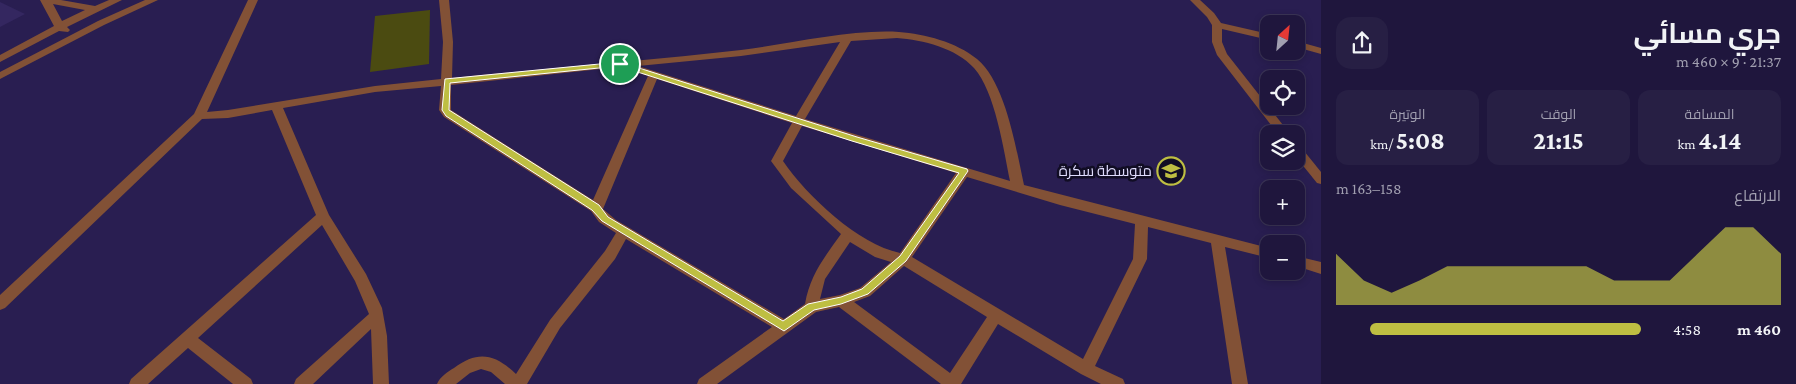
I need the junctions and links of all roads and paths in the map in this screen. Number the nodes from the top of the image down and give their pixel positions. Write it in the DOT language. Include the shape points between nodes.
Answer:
graph roads {
  1 [pos="46,0"];
  2 [pos="117,0"];
  3 [pos="153,0"];
  4 [pos="253,0"];
  5 [pos="444,0"];
  6 [pos="1195,0"];
  7 [pos="96,8"];
  8 [pos="114,17"];
  9 [pos="1217,25"];
  10 [pos="59,26"];
  11 [pos="1260,35"];
  12 [pos="77,36"];
  13 [pos="847,39"];
  14 [pos="1305,47"];
  15 [pos="1321,51"];
  16 [pos="0,58"];
  17 [pos="620,64"];
  18 [pos="0,76"];
  19 [pos="653,76"];
  20 [pos="447,81"];
  21 [pos="276,106"];
  22 [pos="199,116"];
  23 [pos="798,120"];
  24 [pos="1277,125"];
  25 [pos="1305,160"];
  26 [pos="964,171"];
  27 [pos="1321,180"];
  28 [pos="1018,187"];
  29 [pos="596,208"];
  30 [pos="323,216"];
  31 [pos="1142,220"];
  32 [pos="624,231"];
  33 [pos="849,233"];
  34 [pos="1217,238"];
  35 [pos="1260,250"];
  36 [pos="903,259"];
  37 [pos="1305,264"];
  38 [pos="1321,268"];
  39 [pos="841,300"];
  40 [pos="0,304"];
  41 [pos="812,307"];
  42 [pos="996,315"];
  43 [pos="376,316"];
  44 [pos="784,326"];
  45 [pos="188,339"];
  46 [pos="1086,369"];
  47 [pos="137,384"];
  48 [pos="245,384"];
  49 [pos="302,384"];
  50 [pos="382,384"];
  51 [pos="444,384"];
  52 [pos="517,384"];
  53 [pos="705,384"];
  54 [pos="952,384"];
  55 [pos="1117,384"];
  56 [pos="1240,384"];
  1 -- 7 [label="street"];
  1 -- 10 [label="street"];
  2 -- 7 [label="street"];
  3 -- 8 [label="street"];
  4 -- 22 [label="street"];
  5 -- 20 [label="street"];
  6 -- 9 [label="street"];
  7 -- 8 [label="street"];
  7 -- 10 [label="street"];
  8 -- 12 [label="street"];
  9 -- 11 [label="street"];
  9 -- 24 [label="street" via="1217,42 1222,55"];
  10 -- 12 [label="street"];
  10 -- 16 [label="street"];
  12 -- 18 [label="street"];
  13 -- 17 [label="street" via="703,59"];
  13 -- 23 [label="street"];
  13 -- 28 [label="street" via="908,36 964,54 980,68 990,87"];
  14 -- 15 [label="street"];
  17 -- 19 [label="street"];
  17 -- 20 [label="street"];
  19 -- 23 [label="street"];
  19 -- 29 [label="street"];
  20 -- 21 [label="street"];
  20 -- 29 [label="street" via="445,110 448,114"];
  21 -- 22 [label="street"];
  21 -- 30 [label="street"];
  22 -- 40 [label="street"];
  23 -- 26 [label="street"];
  23 -- 33 [label="street" via="778,161 794,183"];
  25 -- 27 [label="street"];
  26 -- 28 [label="street"];
  26 -- 36 [label="street"];
  28 -- 31 [label="street"];
  29 -- 32 [label="street" via="605,219"];
  30 -- 43 [label="street" via="361,278"];
  30 -- 45 [label="street"];
  31 -- 34 [label="street"];
  31 -- 46 [label="street" via="1140,259"];
  32 -- 44 [label="street"];
  32 -- 52 [label="street" via="610,255 555,324"];
  33 -- 36 [label="street" via="880,253"];
  33 -- 41 [label="street" via="815,287"];
  34 -- 35 [label="street"];
  34 -- 56 [label="street"];
  36 -- 39 [label="street" via="865,292"];
  36 -- 42 [label="street"];
  37 -- 38 [label="street"];
  39 -- 41 [label="street"];
  39 -- 54 [label="street"];
  41 -- 44 [label="street"];
  42 -- 46 [label="street"];
  42 -- 54 [label="street"];
  43 -- 49 [label="street"];
  43 -- 50 [label="street"];
  44 -- 53 [label="street"];
  45 -- 47 [label="street"];
  45 -- 48 [label="street"];
  46 -- 55 [label="street"];
  51 -- 52 [label="street" via="467,366 482,361 501,369"];
}
